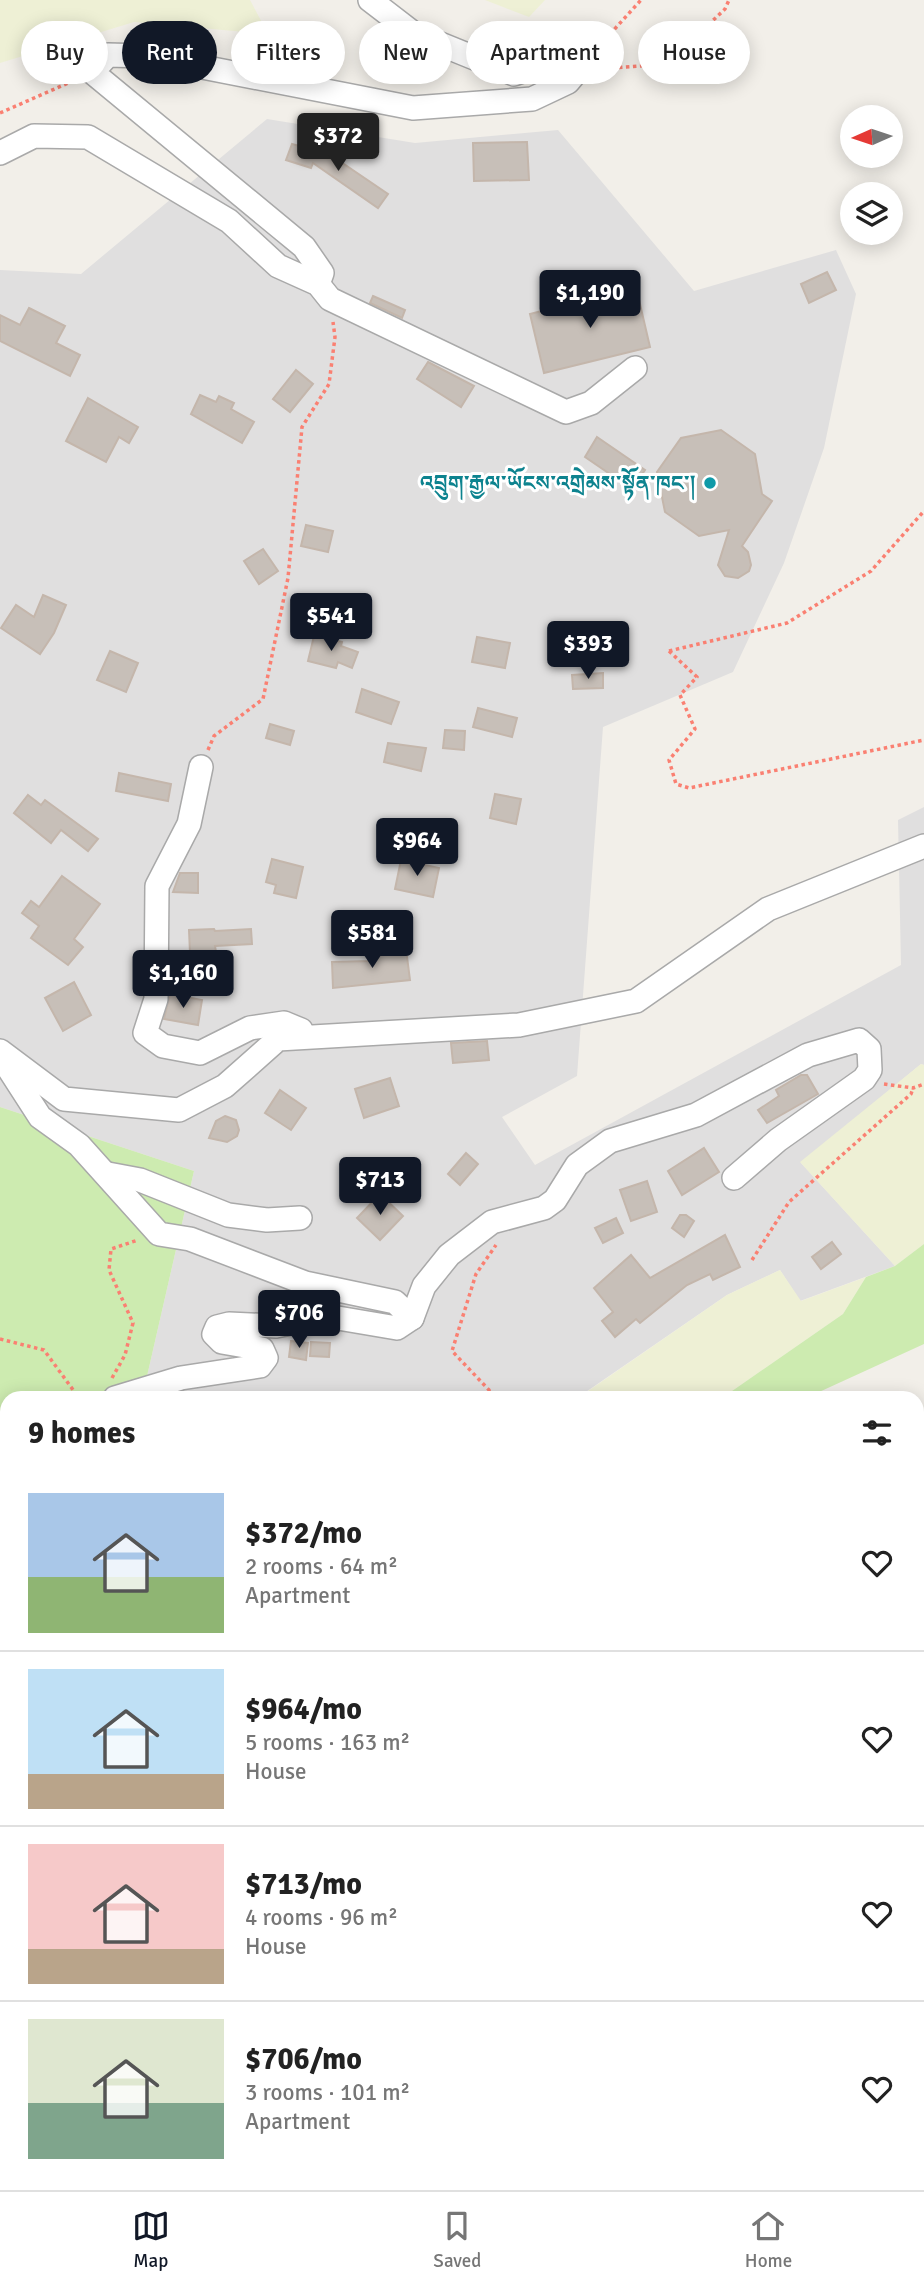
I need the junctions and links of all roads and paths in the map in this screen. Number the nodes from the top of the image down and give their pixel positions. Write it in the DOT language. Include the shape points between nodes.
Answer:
graph roads {
  1 [pos="370,0"];
  2 [pos="641,0"];
  3 [pos="729,0"];
  4 [pos="622,21"];
  5 [pos="108,55"];
  6 [pos="466,55"];
  7 [pos="624,67"];
  8 [pos="68,84"];
  9 [pos="107,84"];
  10 [pos="564,84"];
  11 [pos="0,113"];
  12 [pos="0,153"];
  13 [pos="324,292"];
  14 [pos="635,368"];
  15 [pos="924,510"];
  16 [pos="924,740"];
  17 [pos="201,767"];
  18 [pos="924,846"];
  19 [pos="335,1038"];
  20 [pos="0,1053"];
  21 [pos="870,1070"];
  22 [pos="924,1084"];
  23 [pos="913,1088"];
  24 [pos="108,1174"];
  25 [pos="734,1178"];
  26 [pos="300,1217"];
  27 [pos="159,1234"];
  28 [pos="499,1242"];
  29 [pos="752,1261"];
  30 [pos="412,1318"];
  31 [pos="0,1339"];
  32 [pos="74,1391"];
  33 [pos="112,1391"];
  34 [pos="132,1391"];
  35 [pos="489,1391"];
  1 -- 6 [label="street" via="413,33"];
  2 -- 4 [label="path"];
  3 -- 7 [label="path" via="667,64"];
  5 -- 10 [label="street" via="146,55 413,108 532,99"];
  8 -- 11 [label="path"];
  9 -- 13 [label="street" via="304,247 321,273"];
  12 -- 13 [label="street" via="34,136 88,137 229,221 278,266"];
  13 -- 14 [label="street" via="566,412 591,403"];
  13 -- 17 [label="path" via="335,337 333,368 329,384 302,427 288,578 263,699 214,736"];
  15 -- 16 [label="path" via="871,571 787,623 669,651 697,677 680,695 695,729 669,760 676,784 689,788"];
  17 -- 19 [label="street" via="189,824 157,886 156,999 145,1033 163,1045 200,1053 250,1028 284,1023"];
  18 -- 19 [label="street" via="768,909 636,1000 519,1026"];
  19 -- 20 [label="street" via="278,1040 225,1086 179,1110 64,1099"];
  20 -- 24 [label="street" via="40,1117 79,1145"];
  21 -- 23 [label="path" via="885,1085"];
  21 -- 25 [label="street"];
  21 -- 30 [label="street" via="869,1049 859,1040 808,1055 696,1115 610,1141 577,1165 555,1200 544,1208 492,1222 449,1255 424,1286"];
  22 -- 23 [label="path"];
  23 -- 29 [label="path" via="789,1202"];
  24 -- 26 [label="street" via="139,1180 228,1215 267,1220"];
  24 -- 27 [label="street"];
  27 -- 30 [label="street" via="190,1239 305,1283 395,1302"];
  27 -- 33 [label="path" via="111,1249 109,1270 133,1323"];
  28 -- 35 [label="path" via="476,1274 452,1351"];
  30 -- 34 [label="street" via="397,1328 326,1316 276,1326 217,1327 214,1334 222,1342 262,1349 266,1357 260,1366"];
  31 -- 32 [label="path" via="44,1350"];
}
